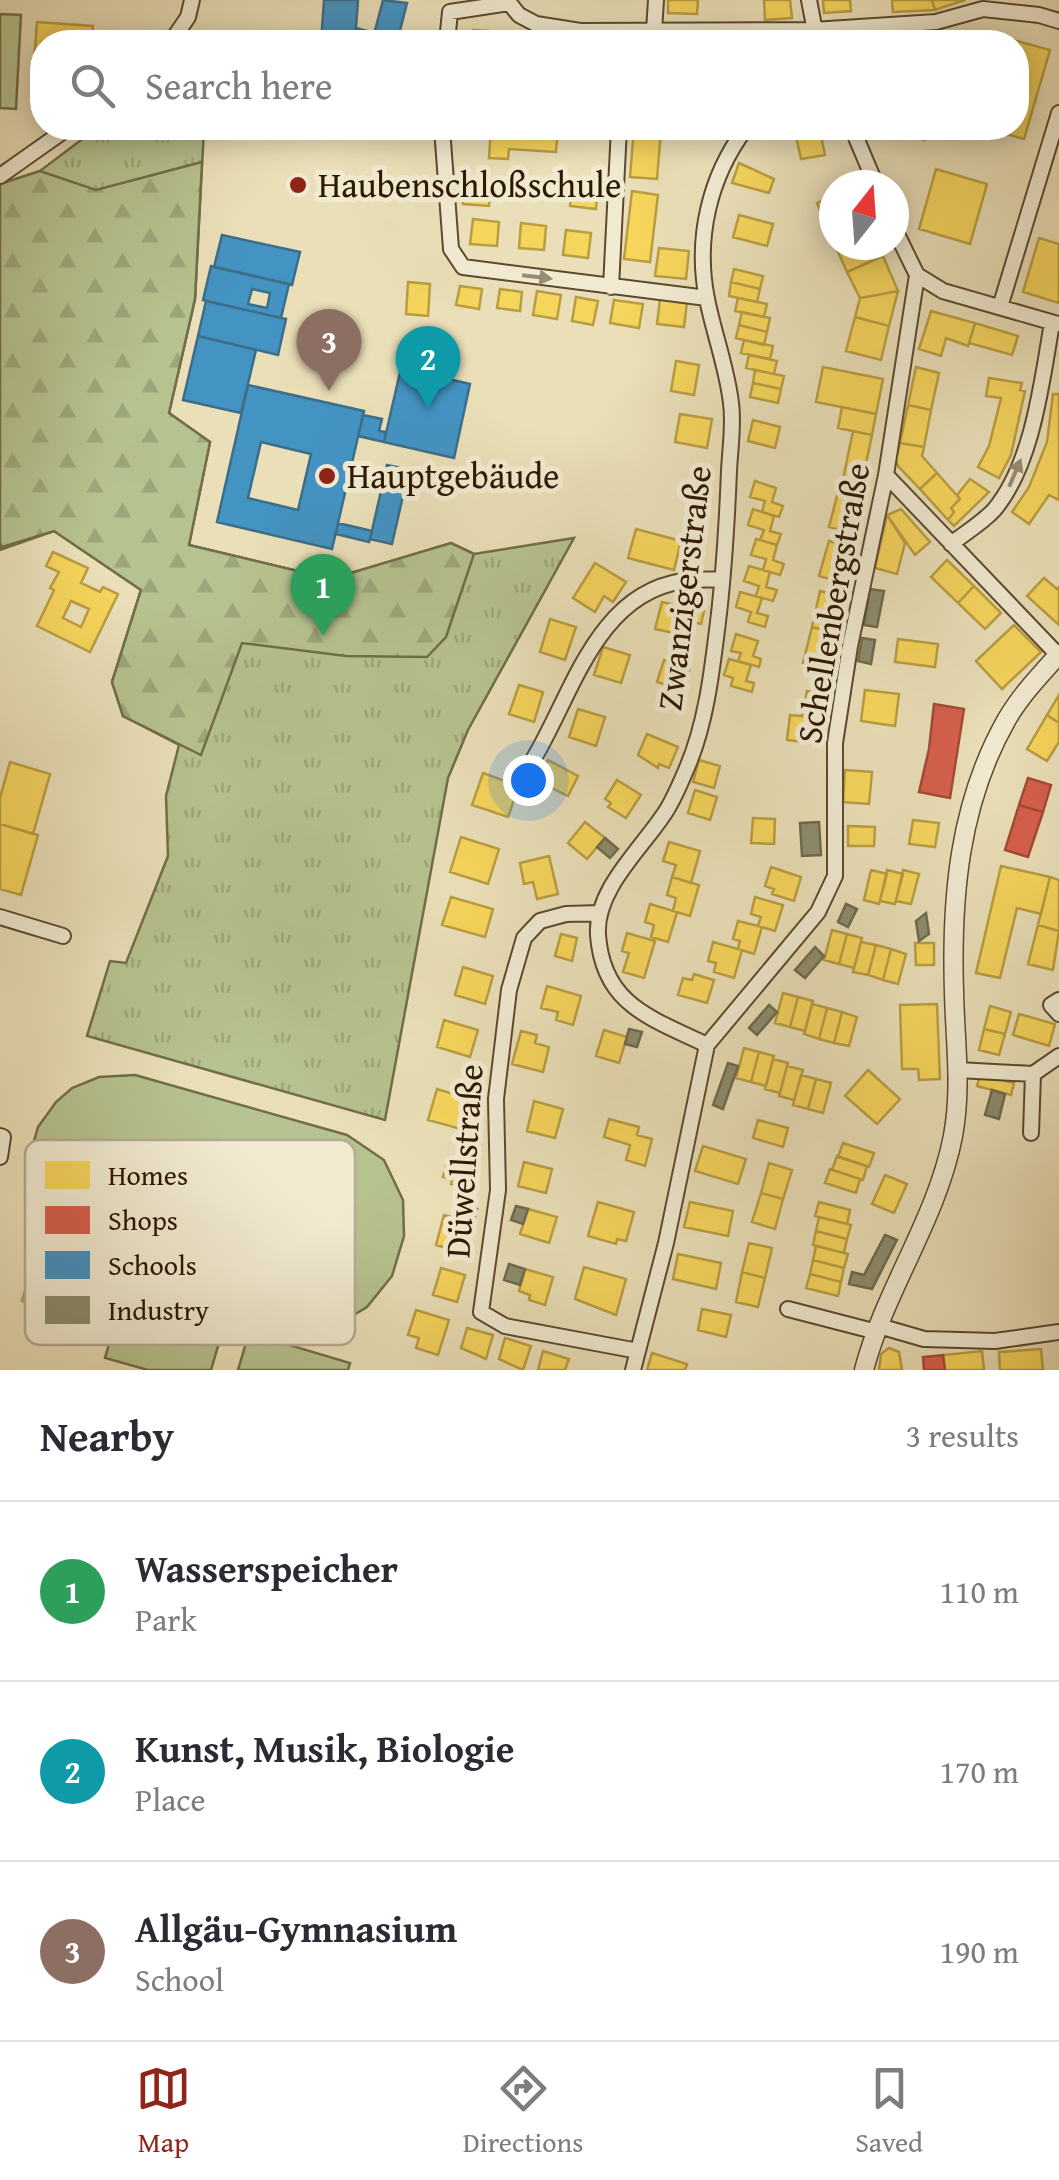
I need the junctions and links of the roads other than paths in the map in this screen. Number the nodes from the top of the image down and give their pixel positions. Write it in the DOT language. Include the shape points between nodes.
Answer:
graph roads {
  1 [pos="192,0"];
  2 [pos="656,0"];
  3 [pos="810,0"];
  4 [pos="508,2"];
  5 [pos="983,4"];
  6 [pos="1059,21"];
  7 [pos="180,30"];
  8 [pos="448,30"];
  9 [pos="574,30"];
  10 [pos="654,30"];
  11 [pos="814,30"];
  12 [pos="867,30"];
  13 [pos="1059,113"];
  14 [pos="51,140"];
  15 [pos="443,140"];
  16 [pos="618,140"];
  17 [pos="736,140"];
  18 [pos="857,140"];
  19 [pos="870,170"];
  20 [pos="0,176"];
  21 [pos="909,259"];
  22 [pos="917,275"];
  23 [pos="610,286"];
  24 [pos="707,298"];
  25 [pos="1000,308"];
  26 [pos="1056,324"];
  27 [pos="886,475"];
  28 [pos="951,544"];
  29 [pos="722,579"];
  30 [pos="1058,654"];
  31 [pos="531,763"];
  32 [pos="600,913"];
  33 [pos="0,917"];
  34 [pos="63,936"];
  35 [pos="1059,1000"];
  36 [pos="1059,1014"];
  37 [pos="707,1045"];
  38 [pos="1059,1056"];
  39 [pos="958,1070"];
  40 [pos="1033,1074"];
  41 [pos="1031,1133"];
  42 [pos="0,1136"];
  43 [pos="0,1157"];
  44 [pos="788,1309"];
  45 [pos="878,1329"];
  46 [pos="1059,1332"];
  47 [pos="638,1352"];
  48 [pos="632,1370"];
  49 [pos="864,1370"];
  1 -- 7 [label="street"];
  2 -- 10 [label="street"];
  3 -- 11 [label="street"];
  4 -- 8 [label="street" via="450,12"];
  4 -- 9 [label="street" via="536,24"];
  5 -- 6 [label="street"];
  5 -- 12 [label="street" via="936,22"];
  13 -- 25 [label="street"];
  14 -- 20 [label="street"];
  15 -- 23 [label="street, one-way" via="451,250 463,268"];
  16 -- 23 [label="street"];
  17 -- 24 [label="street, Zwanzigerstraße" via="710,200 702,260"];
  18 -- 19 [label="street"];
  21 -- 22 [label="street"];
  22 -- 25 [label="street" via="943,291"];
  22 -- 27 [label="street, Schellenbergstraße"];
  23 -- 24 [label="street"];
  24 -- 29 [label="street, Zwanzigerstraße" via="732,405"];
  25 -- 26 [label="street"];
  28 -- 26 [label="street, one-way" via="995,509 1012,482"];
  27 -- 28 [label="street"];
  27 -- 37 [label="street, Schellenbergstraße" via="835,743 835,876 818,912"];
  28 -- 30 [label="street"];
  29 -- 31 [label="street" via="679,581 638,598 607,626 577,668"];
  29 -- 32 [label="street, Zwanzigerstraße" via="710,675 688,766 666,813 621,872"];
  30 -- 39 [label="street" via="1007,719 962,839 954,939"];
  32 -- 37 [label="street, Zwanzigerstraße" via="602,966 612,984 631,1007"];
  32 -- 47 [label="street, Düwellstraße" via="540,921 524,938 509,990 496,1099 498,1190 481,1312 505,1326"];
  33 -- 34 [label="street"];
  35 -- 36 [label="street" via="1051,1005"];
  37 -- 47 [label="street, Schellenbergstraße"];
  38 -- 40 [label="street"];
  39 -- 40 [label="street"];
  39 -- 45 [label="street" via="944,1172"];
  40 -- 41 [label="street"];
  42 -- 43 [label="street"];
  44 -- 45 [label="street"];
  45 -- 46 [label="street" via="924,1340 994,1342"];
  45 -- 49 [label="street"];
  47 -- 48 [label="street, Schellenbergstraße"];
}
